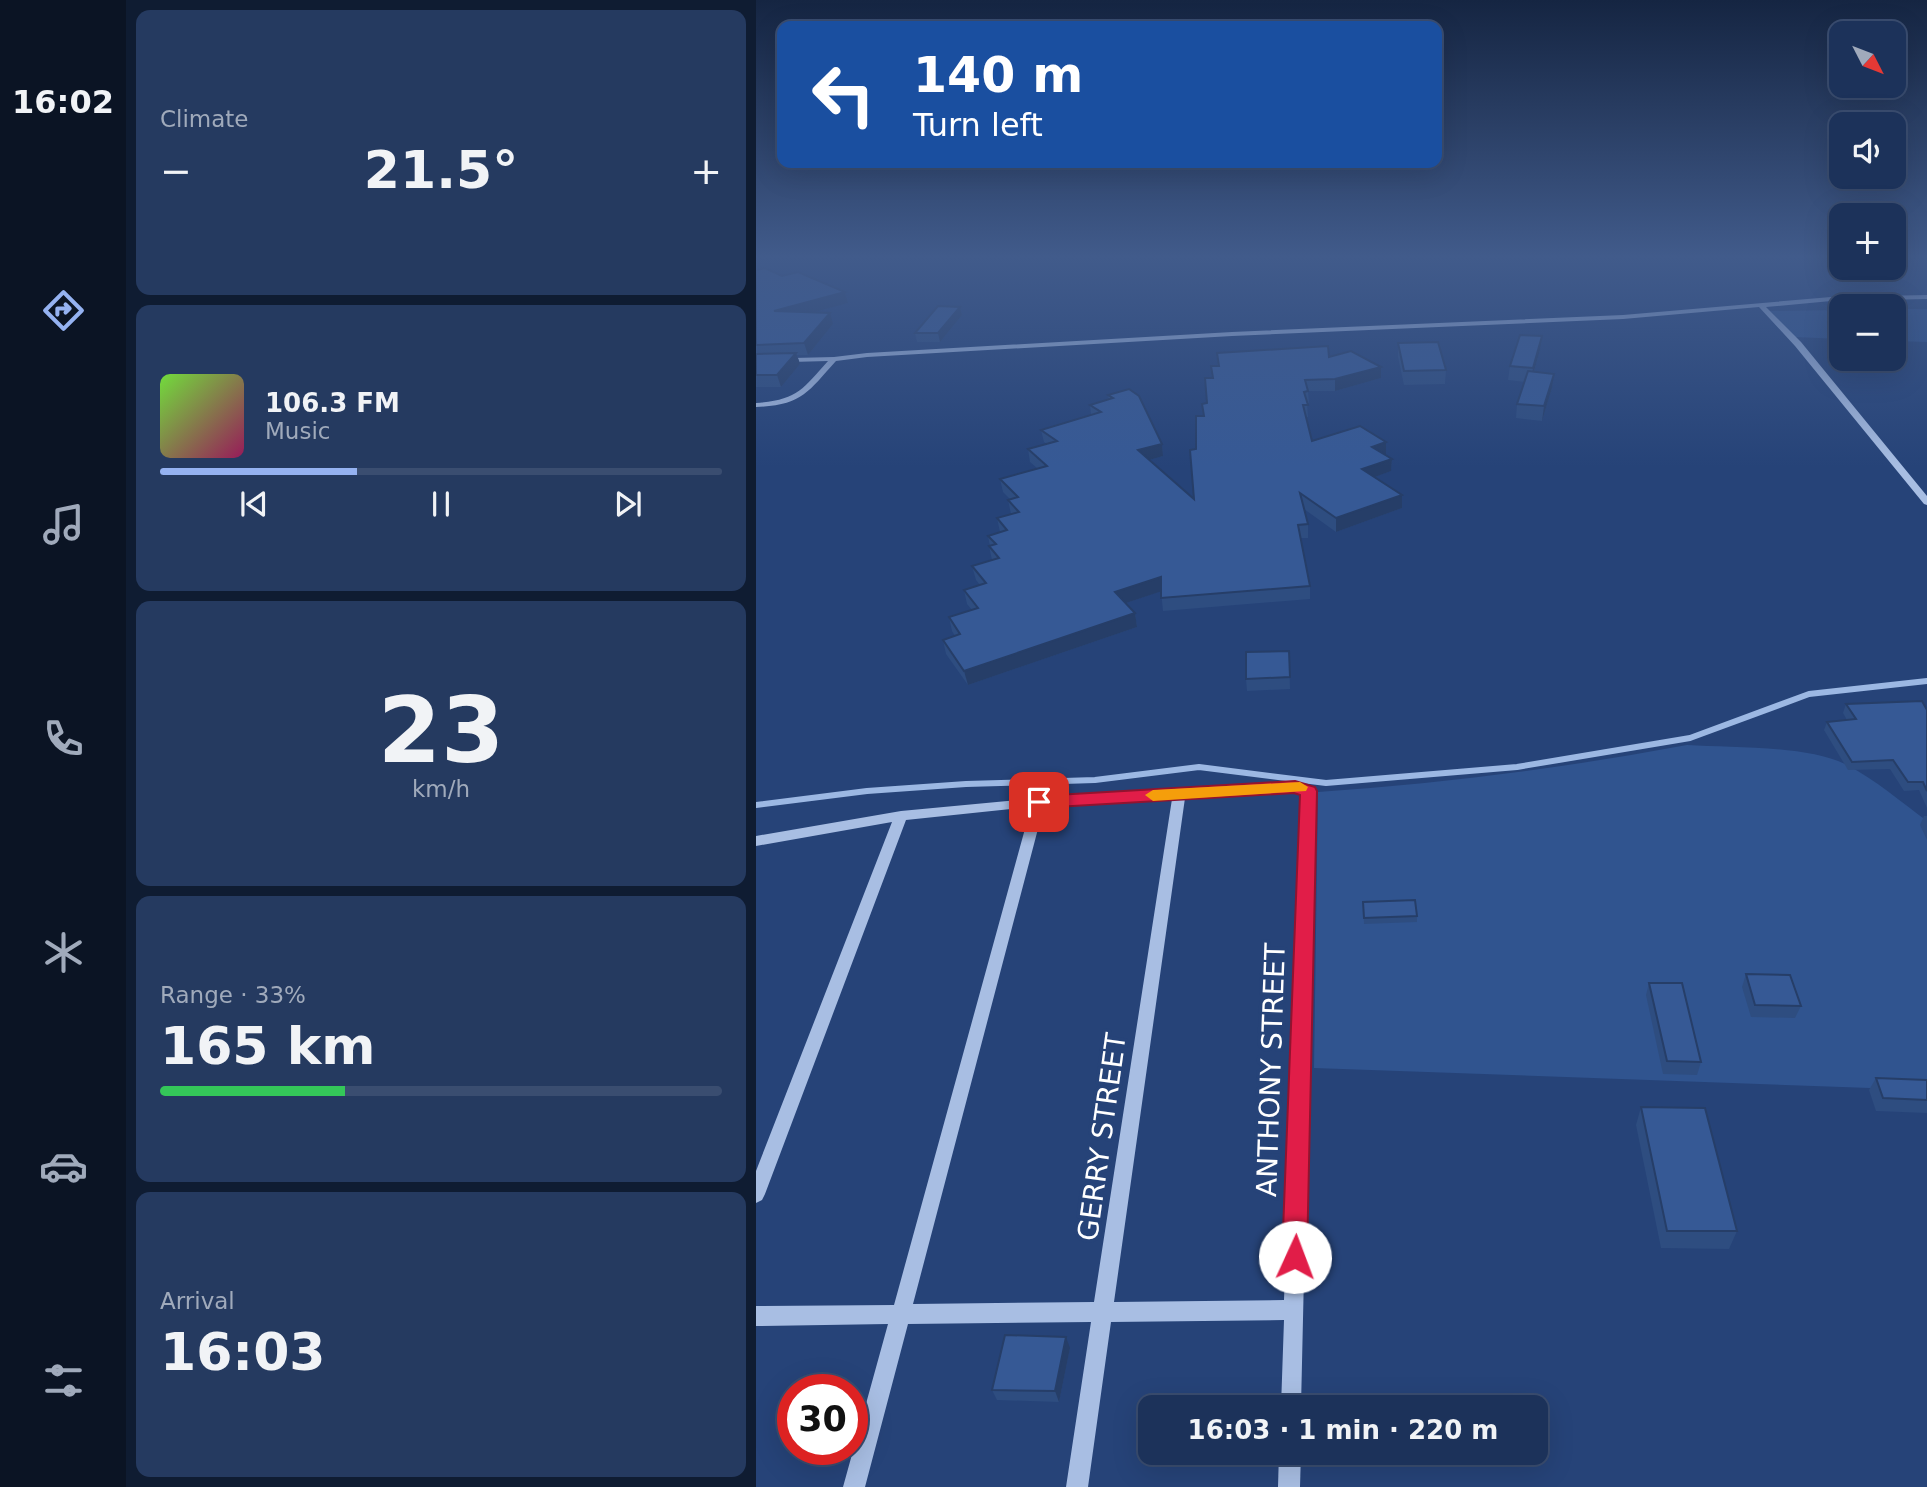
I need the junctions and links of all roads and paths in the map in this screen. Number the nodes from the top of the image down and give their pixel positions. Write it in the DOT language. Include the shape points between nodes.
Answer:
graph roads {
  1 [pos="1361,328"];
  2 [pos="1783,328"];
  3 [pos="834,359"];
  4 [pos="756,361"];
  5 [pos="756,405"];
  6 [pos="1927,502"];
  7 [pos="1179,794"];
  8 [pos="1039,802"];
  9 [pos="901,816"];
  10 [pos="758,843"];
  11 [pos="756,1194"];
  12 [pos="1293,1310"];
  13 [pos="1103,1312"];
  14 [pos="902,1315"];
  15 [pos="756,1317"];
  16 [pos="1291,1395"];
  17 [pos="1290,1465"];
  18 [pos="854,1487"];
  19 [pos="1077,1487"];
  20 [pos="1289,1487"];
  1 -- 3 [label="street"];
  2 -- 6 [label="street"];
  3 -- 4 [label="street"];
  3 -- 5 [label="street" via="796,400"];
  7 -- 8 [label="street"];
  7 -- 12 [label="street, ANTHONY STREET" via="1295,787 1309,791"];
  7 -- 13 [label="street, GERRY STREET"];
  8 -- 9 [label="street"];
  8 -- 14 [label="street"];
  9 -- 10 [label="street"];
  9 -- 11 [label="street"];
  12 -- 13 [label="street"];
  12 -- 16 [label="street, ANTHONY STREET"];
  13 -- 14 [label="street"];
  13 -- 19 [label="street, GERRY STREET"];
  14 -- 15 [label="street"];
  14 -- 18 [label="street"];
  17 -- 20 [label="street"];
}
